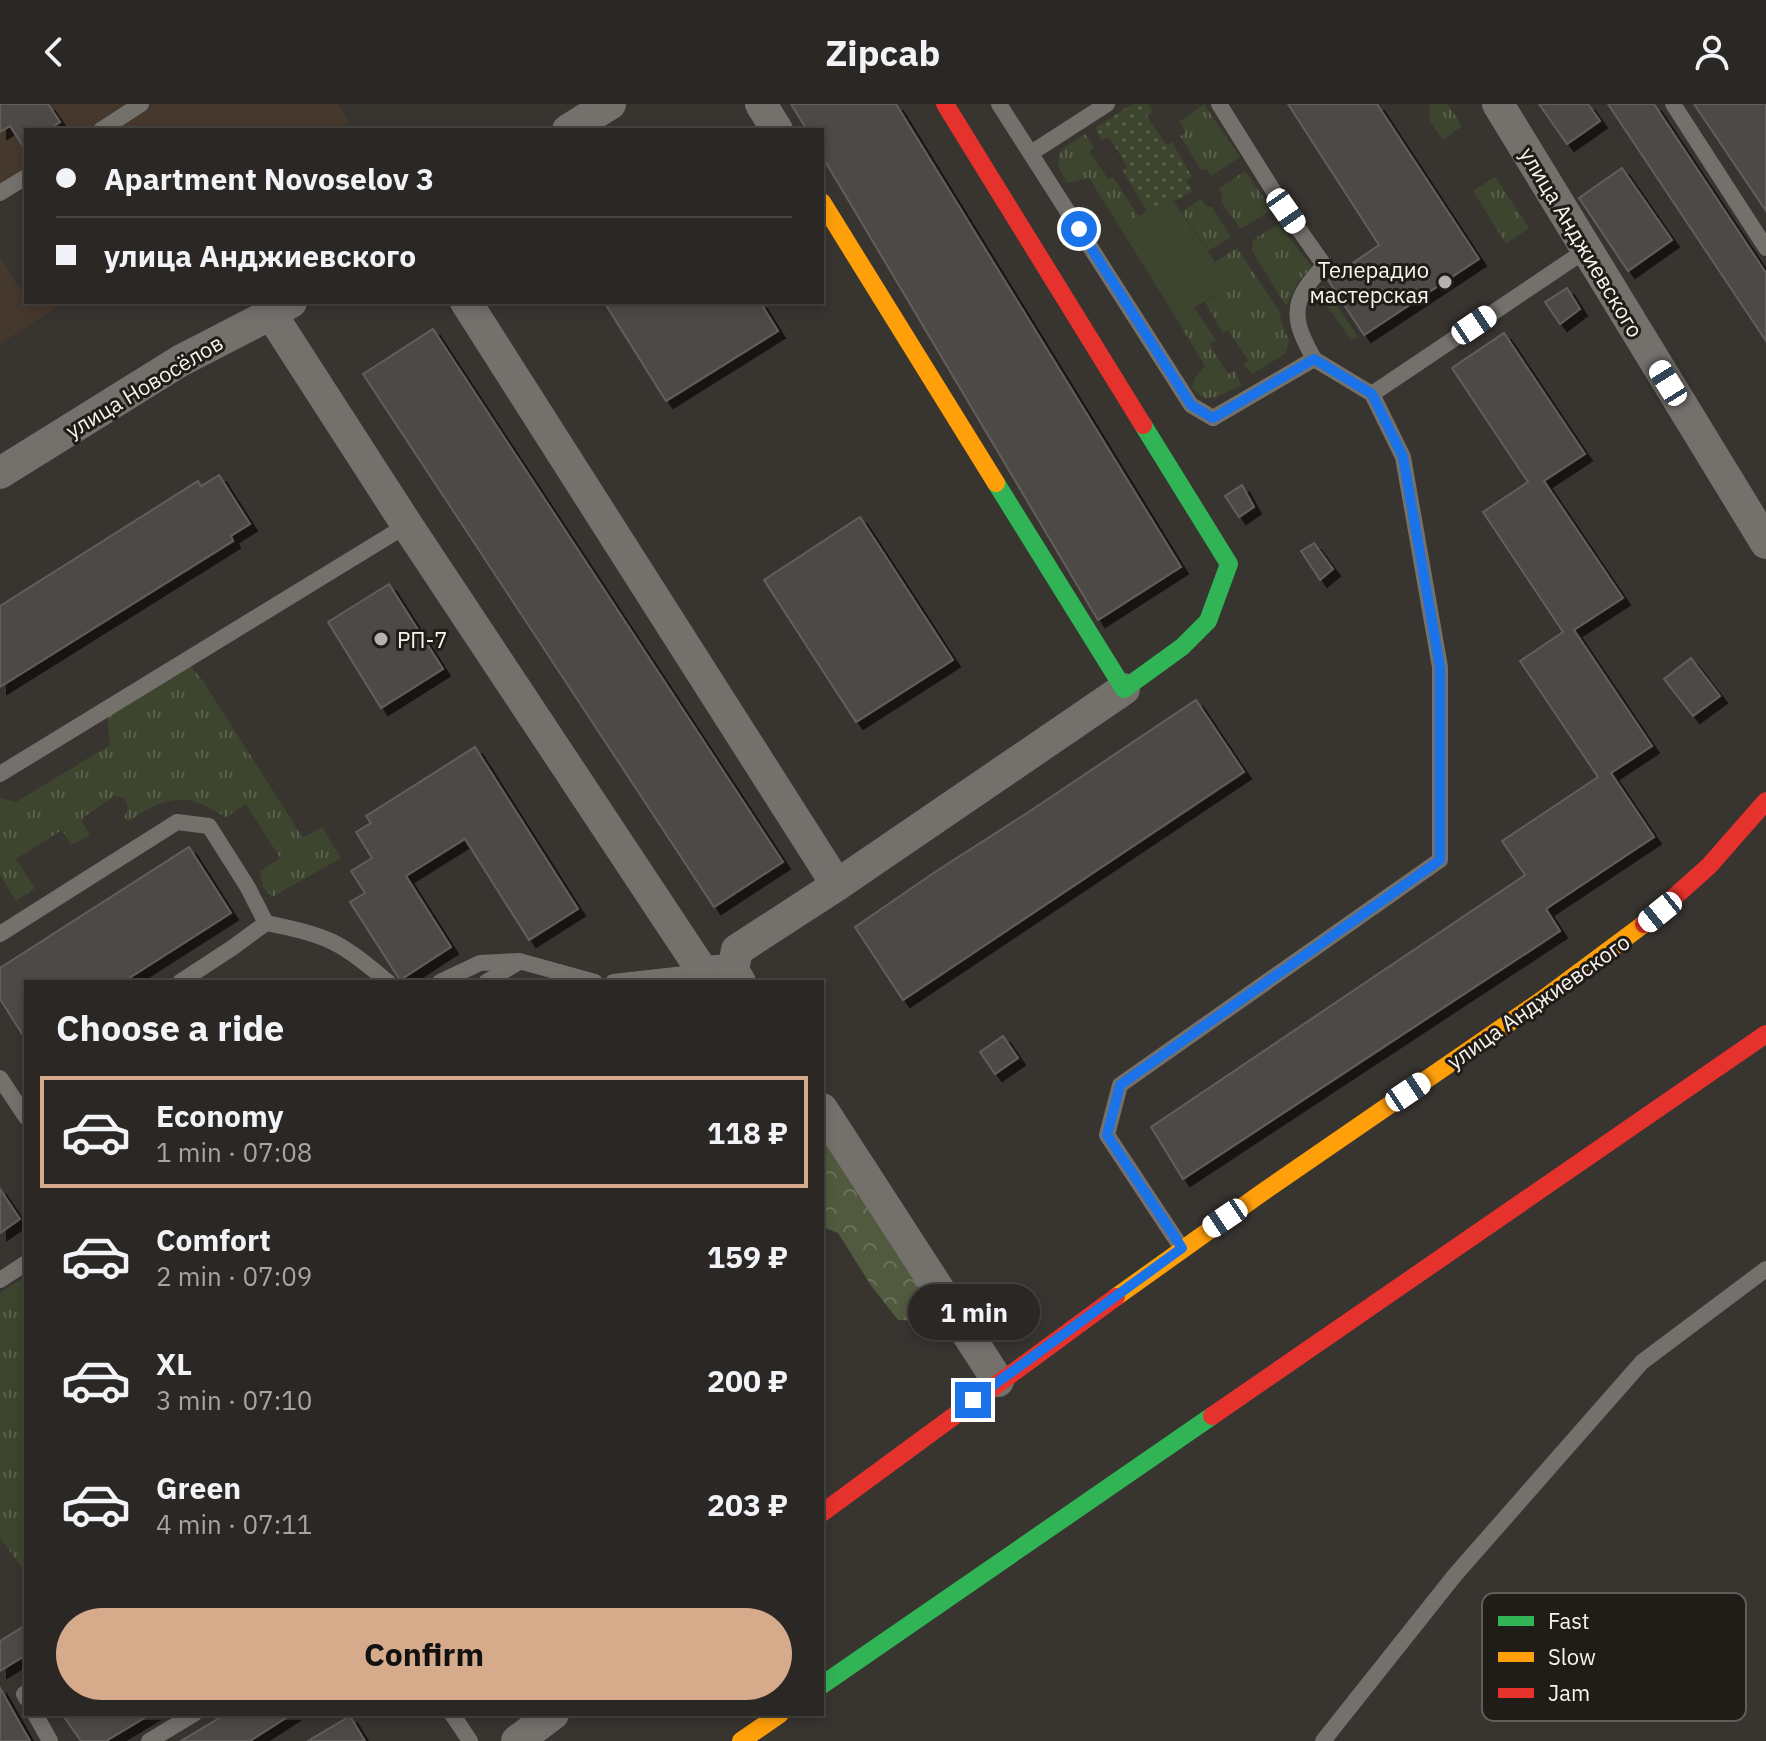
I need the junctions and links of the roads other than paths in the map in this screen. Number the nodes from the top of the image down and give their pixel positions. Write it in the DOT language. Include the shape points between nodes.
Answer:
graph roads {
  1 [pos="141,104"];
  2 [pos="610,104"];
  3 [pos="761,104"];
  4 [pos="945,104"];
  5 [pos="999,104"];
  6 [pos="1107,104"];
  7 [pos="1219,104"];
  8 [pos="1498,104"];
  9 [pos="1673,104"];
  10 [pos="104,128"];
  11 [pos="571,128"];
  12 [pos="776,128"];
  13 [pos="1031,153"];
  14 [pos="24,178"];
  15 [pos="0,193"];
  16 [pos="824,205"];
  17 [pos="1766,248"];
  18 [pos="1586,250"];
  19 [pos="467,304"];
  20 [pos="281,308"];
  21 [pos="1314,359"];
  22 [pos="1372,394"];
  23 [pos="0,473"];
  24 [pos="407,525"];
  25 [pos="1766,543"];
  26 [pos="1124,689"];
  27 [pos="0,774"];
  28 [pos="1766,801"];
  29 [pos="837,885"];
  30 [pos="266,923"];
  31 [pos="0,934"];
  32 [pos="519,961"];
  33 [pos="725,975"];
  34 [pos="183,980"];
  35 [pos="386,980"];
  36 [pos="444,980"];
  37 [pos="489,980"];
  38 [pos="588,980"];
  39 [pos="645,980"];
  40 [pos="1766,1034"];
  41 [pos="0,1078"];
  42 [pos="24,1084"];
  43 [pos="11,1093"];
  44 [pos="824,1112"];
  45 [pos="24,1114"];
  46 [pos="1182,1248"];
  47 [pos="24,1264"];
  48 [pos="1766,1269"];
  49 [pos="0,1280"];
  50 [pos="998,1381"];
  51 [pos="824,1512"];
  52 [pos="824,1684"];
  53 [pos="36,1716"];
  54 [pos="191,1716"];
  55 [pos="453,1716"];
  56 [pos="550,1716"];
  57 [pos="777,1716"];
  58 [pos="50,1741"];
  59 [pos="149,1741"];
  60 [pos="470,1741"];
  61 [pos="517,1741"];
  62 [pos="741,1741"];
  63 [pos="1323,1741"];
  1 -- 10 [label="lane"];
  2 -- 11 [label="street"];
  3 -- 12 [label="street"];
  4 -- 26 [label="street" via="1229,564 1208,621"];
  5 -- 13 [label="lane"];
  6 -- 13 [label="lane"];
  7 -- 21 [label="lane" via="1324,265 1301,294 1297,322"];
  8 -- 18 [label="street, улица Анджиевского"];
  9 -- 17 [label="lane"];
  13 -- 21 [label="lane" via="1191,405 1213,418"];
  14 -- 15 [label="lane"];
  16 -- 26 [label="street"];
  18 -- 22 [label="lane"];
  18 -- 25 [label="street, улица Анджиевского"];
  19 -- 29 [label="street"];
  20 -- 23 [label="street, улица Новосёлов" via="180,361"];
  20 -- 24 [label="street"];
  21 -- 22 [label="lane"];
  22 -- 46 [label="lane" via="1403,457 1440,667 1440,860 1120,1085 1107,1135"];
  24 -- 27 [label="lane"];
  24 -- 33 [label="street"];
  26 -- 29 [label="street"];
  28 -- 46 [label="street, улица Анджиевского" via="1710,865 1592,966"];
  29 -- 33 [label="street" via="737,950"];
  30 -- 31 [label="lane" via="209,826 177,822"];
  30 -- 34 [label="lane"];
  30 -- 35 [label="lane" via="329,940"];
  32 -- 36 [label="lane" via="480,963"];
  32 -- 37 [label="lane"];
  32 -- 38 [label="lane"];
  33 -- 39 [label="lane"];
  40 -- 52 [label="street"];
  41 -- 43 [label="lane"];
  42 -- 43 [label="lane"];
  43 -- 45 [label="lane"];
  44 -- 50 [label="street"];
  46 -- 50 [label="street, улица Анджиевского"];
  47 -- 49 [label="lane"];
  48 -- 63 [label="lane" via="1642,1362 1455,1575"];
  50 -- 51 [label="street, улица Анджиевского"];
  53 -- 58 [label="lane"];
  54 -- 59 [label="lane"];
  55 -- 60 [label="lane"];
  56 -- 61 [label="street"];
  57 -- 62 [label="street"];
}
